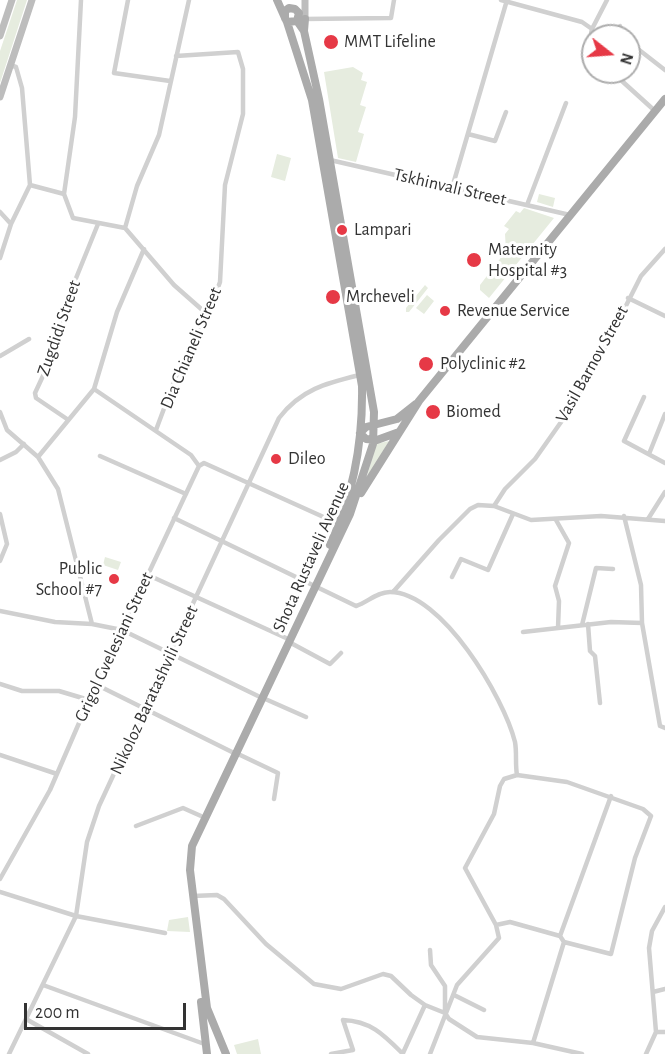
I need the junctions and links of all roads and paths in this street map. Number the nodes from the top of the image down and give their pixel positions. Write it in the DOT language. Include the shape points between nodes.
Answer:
graph roads {
  1 [pos="11,0"];
  2 [pos="32,0"];
  3 [pos="81,0"];
  4 [pos="128,0"];
  5 [pos="189,0"];
  6 [pos="277,0"];
  7 [pos="394,0"];
  8 [pos="505,0"];
  9 [pos="606,0"];
  10 [pos="305,2"];
  11 [pos="292,4"];
  12 [pos="300,19"];
  13 [pos="286,20"];
  14 [pos="585,24"];
  15 [pos="594,24"];
  16 [pos="0,36"];
  17 [pos="641,51"];
  18 [pos="176,56"];
  19 [pos="10,65"];
  20 [pos="665,70"];
  21 [pos="170,81"];
  22 [pos="625,84"];
  23 [pos="0,97"];
  24 [pos="665,99"];
  25 [pos="566,103"];
  26 [pos="655,111"];
  27 [pos="506,112"];
  28 [pos="468,134"];
  29 [pos="329,160"];
  30 [pos="30,185"];
  31 [pos="452,188"];
  32 [pos="64,194"];
  33 [pos="527,205"];
  34 [pos="0,212"];
  35 [pos="570,215"];
  36 [pos="11,224"];
  37 [pos="98,224"];
  38 [pos="125,228"];
  39 [pos="144,249"];
  40 [pos="665,249"];
  41 [pos="0,258"];
  42 [pos="628,298"];
  43 [pos="208,315"];
  44 [pos="665,316"];
  45 [pos="29,339"];
  46 [pos="0,356"];
  47 [pos="361,375"];
  48 [pos="94,389"];
  49 [pos="644,397"];
  50 [pos="419,401"];
  51 [pos="0,412"];
  52 [pos="665,414"];
  53 [pos="67,419"];
  54 [pos="375,425"];
  55 [pos="156,430"];
  56 [pos="401,431"];
  57 [pos="360,433"];
  58 [pos="374,440"];
  59 [pos="24,444"];
  60 [pos="650,454"];
  61 [pos="100,456"];
  62 [pos="38,457"];
  63 [pos="0,460"];
  64 [pos="665,463"];
  65 [pos="199,466"];
  66 [pos="250,484"];
  67 [pos="665,492"];
  68 [pos="186,494"];
  69 [pos="356,501"];
  70 [pos="494,506"];
  71 [pos="0,514"];
  72 [pos="513,514"];
  73 [pos="624,516"];
  74 [pos="174,518"];
  75 [pos="648,519"];
  76 [pos="556,520"];
  77 [pos="665,521"];
  78 [pos="340,525"];
  79 [pos="223,542"];
  80 [pos="0,561"];
  81 [pos="613,569"];
  82 [pos="148,575"];
  83 [pos="452,577"];
  84 [pos="314,585"];
  85 [pos="393,592"];
  86 [pos="197,598"];
  87 [pos="0,611"];
  88 [pos="642,623"];
  89 [pos="92,624"];
  90 [pos="585,624"];
  91 [pos="558,628"];
  92 [pos="123,630"];
  93 [pos="524,632"];
  94 [pos="288,640"];
  95 [pos="341,653"];
  96 [pos="170,654"];
  97 [pos="0,684"];
  98 [pos="97,685"];
  99 [pos="261,697"];
  100 [pos="88,700"];
  101 [pos="600,703"];
  102 [pos="144,710"];
  103 [pos="306,717"];
  104 [pos="665,728"];
  105 [pos="234,752"];
  106 [pos="0,755"];
  107 [pos="57,774"];
  108 [pos="517,775"];
  109 [pos="611,796"];
  110 [pos="274,799"];
  111 [pos="201,816"];
  112 [pos="136,826"];
  113 [pos="0,879"];
  114 [pos="0,892"];
  115 [pos="194,896"];
  116 [pos="665,908"];
  117 [pos="76,916"];
  118 [pos="496,925"];
  119 [pos="165,933"];
  120 [pos="560,936"];
  121 [pos="564,942"];
  122 [pos="430,950"];
  123 [pos="43,985"];
  124 [pos="665,989"];
  125 [pos="653,992"];
  126 [pos="454,995"];
  127 [pos="425,1005"];
  128 [pos="484,1010"];
  129 [pos="445,1013"];
  130 [pos="26,1019"];
  131 [pos="656,1032"];
  132 [pos="665,1032"];
  133 [pos="533,1043"];
  134 [pos="207,1045"];
  135 [pos="402,1052"];
  136 [pos="9,1054"];
  137 [pos="88,1054"];
  138 [pos="207,1054"];
  139 [pos="226,1054"];
  140 [pos="331,1054"];
  141 [pos="429,1054"];
  142 [pos="582,1054"];
  143 [pos="646,1054"];
  1 -- 16 [label="main road"];
  2 -- 19 [label="main road"];
  3 -- 32 [label="street" via="75,117"];
  4 -- 21 [label="street" via="114,74"];
  5 -- 18 [label="street"];
  6 -- 13 [label="main road, Shota Rustaveli Avenue"];
  7 -- 12 [label="street" via="391,18"];
  8 -- 14 [label="street"];
  8 -- 28 [label="street"];
  9 -- 15 [label="street"];
  10 -- 12 [label="main road"];
  11 -- 12 [label="main road, Shota Rustaveli Avenue"];
  11 -- 13 [label="main road" via="285,11"];
  12 -- 13 [label="main road"];
  12 -- 29 [label="main road, Shota Rustaveli Avenue"];
  13 -- 47 [label="main road, Shota Rustaveli Avenue" via="312,100"];
  17 -- 20 [label="street"];
  18 -- 21 [label="street"];
  18 -- 43 [label="street, Dia Chianeli Street" via="238,52 243,69 243,114 225,185 220,282"];
  19 -- 23 [label="main road"];
  19 -- 30 [label="street" via="16,67 22,88"];
  21 -- 38 [label="street" via="159,135 137,186"];
  22 -- 26 [label="street"];
  24 -- 26 [label="main road"];
  25 -- 33 [label="street"];
  26 -- 35 [label="main road"];
  27 -- 28 [label="street" via="495,141"];
  28 -- 31 [label="street"];
  29 -- 31 [label="street, Tskhinvali Street"];
  29 -- 54 [label="main road, Shota Rustaveli Avenue"];
  30 -- 32 [label="street"];
  30 -- 36 [label="street"];
  31 -- 33 [label="street, Tskhinvali Street"];
  32 -- 37 [label="street" via="75,220"];
  33 -- 35 [label="street, Tskhinvali Street"];
  34 -- 36 [label="street"];
  35 -- 50 [label="main road"];
  36 -- 41 [label="street"];
  37 -- 38 [label="street"];
  37 -- 53 [label="street, Zugdidi Street" via="35,393 36,398"];
  38 -- 39 [label="street"];
  39 -- 43 [label="street" via="174,285"];
  39 -- 48 [label="street" via="117,312"];
  40 -- 42 [label="street, Vasil Barnov Street"];
  42 -- 44 [label="street"];
  42 -- 70 [label="street, Vasil Barnov Street" via="593,371 566,415"];
  43 -- 55 [label="street, Dia Chianeli Street" via="178,371"];
  45 -- 46 [label="street"];
  47 -- 57 [label="main road, Shota Rustaveli Avenue"];
  47 -- 66 [label="street, Nikoloz Baratashvili Street" via="314,387 287,408"];
  48 -- 53 [label="street"];
  48 -- 55 [label="street"];
  49 -- 60 [label="street" via="624,441"];
  50 -- 54 [label="main road" via="397,419"];
  50 -- 56 [label="main road"];
  51 -- 59 [label="street" via="7,430"];
  52 -- 60 [label="street"];
  53 -- 62 [label="street"];
  54 -- 57 [label="main road"];
  54 -- 58 [label="main road, Shota Rustaveli Avenue"];
  55 -- 65 [label="street" via="191,455"];
  56 -- 58 [label="main road"];
  56 -- 69 [label="main road"];
  57 -- 58 [label="main road"];
  57 -- 78 [label="main road, Shota Rustaveli Avenue" via="351,495"];
  58 -- 69 [label="main road, Shota Rustaveli Avenue"];
  59 -- 62 [label="street"];
  59 -- 63 [label="street"];
  60 -- 64 [label="street"];
  61 -- 68 [label="street"];
  62 -- 89 [label="street" via="58,489"];
  65 -- 66 [label="street" via="204,464"];
  65 -- 68 [label="street, Grigol Gvelesiani Street"];
  66 -- 78 [label="street"];
  66 -- 79 [label="street, Nikoloz Baratashvili Street"];
  67 -- 75 [label="street"];
  68 -- 74 [label="street, Grigol Gvelesiani Street"];
  69 -- 84 [label="main road, Shota Rustaveli Avenue"];
  70 -- 72 [label="street"];
  70 -- 85 [label="street" via="470,509"];
  71 -- 80 [label="street" via="7,544"];
  72 -- 76 [label="street" via="531,520"];
  72 -- 83 [label="street" via="488,570 461,559"];
  73 -- 75 [label="street"];
  73 -- 76 [label="street"];
  73 -- 88 [label="street" via="641,585"];
  74 -- 79 [label="street"];
  74 -- 82 [label="street, Grigol Gvelesiani Street"];
  75 -- 77 [label="street"];
  76 -- 91 [label="street" via="569,543 555,586"];
  78 -- 84 [label="main road, Shota Rustaveli Avenue"];
  79 -- 84 [label="street"];
  79 -- 86 [label="street, Nikoloz Baratashvili Street"];
  81 -- 90 [label="street" via="596,568"];
  82 -- 86 [label="street"];
  82 -- 92 [label="street, Grigol Gvelesiani Street"];
  84 -- 85 [label="street" via="357,606 381,593"];
  84 -- 94 [label="main road, Shota Rustaveli Avenue"];
  85 -- 108 [label="street" via="428,606 458,639 487,681 515,744"];
  86 -- 94 [label="street"];
  86 -- 96 [label="street, Nikoloz Baratashvili Street"];
  87 -- 89 [label="street" via="55,622"];
  88 -- 90 [label="street"];
  88 -- 104 [label="street" via="660,726"];
  89 -- 92 [label="street"];
  90 -- 91 [label="street"];
  90 -- 101 [label="street" via="590,651 595,656"];
  91 -- 93 [label="street"];
  92 -- 96 [label="street"];
  92 -- 98 [label="street, Grigol Gvelesiani Street"];
  94 -- 95 [label="street" via="330,663"];
  94 -- 99 [label="main road, Shota Rustaveli Avenue"];
  96 -- 99 [label="street"];
  96 -- 102 [label="street, Nikoloz Baratashvili Street"];
  97 -- 100 [label="street" via="22,691 59,691"];
  98 -- 100 [label="street, Grigol Gvelesiani Street"];
  98 -- 102 [label="street"];
  99 -- 103 [label="street"];
  99 -- 105 [label="main road, Shota Rustaveli Avenue"];
  100 -- 107 [label="street, Grigol Gvelesiani Street"];
  102 -- 105 [label="street"];
  102 -- 117 [label="street, Nikoloz Baratashvili Street" via="90,831"];
  105 -- 110 [label="street" via="278,773"];
  105 -- 111 [label="main road, Shota Rustaveli Avenue"];
  105 -- 115 [label="main road, Shota Rustaveli Avenue" via="192,846"];
  106 -- 107 [label="street"];
  107 -- 113 [label="street, Grigol Gvelesiani Street"];
  108 -- 109 [label="street" via="567,782"];
  108 -- 118 [label="street" via="504,779 500,786 494,814 465,867"];
  109 -- 120 [label="street"];
  109 -- 121 [label="street" via="643,808 651,816 635,858 611,954"];
  111 -- 112 [label="street" via="183,808"];
  111 -- 134 [label="main road, Shota Rustaveli Avenue" via="189,846 187,868"];
  114 -- 117 [label="street"];
  115 -- 127 [label="street" via="217,895 224,899 266,944 314,984 341,989 383,974 391,976"];
  115 -- 139 [label="main road, Shota Rustaveli Avenue" via="207,1008"];
  116 -- 125 [label="street" via="652,932 649,948"];
  117 -- 119 [label="street"];
  117 -- 123 [label="street, Nikoloz Baratashvili Street"];
  118 -- 120 [label="street" via="510,922"];
  118 -- 126 [label="street" via="499,938 463,975"];
  120 -- 121 [label="street"];
  121 -- 133 [label="street"];
  122 -- 129 [label="street" via="431,965 445,986"];
  123 -- 130 [label="street, Nikoloz Baratashvili Street"];
  123 -- 134 [label="street"];
  124 -- 125 [label="street"];
  125 -- 131 [label="street"];
  126 -- 128 [label="street"];
  126 -- 129 [label="street"];
  127 -- 129 [label="street"];
  127 -- 135 [label="street"];
  129 -- 133 [label="street" via="477,1037"];
  129 -- 141 [label="street"];
  130 -- 136 [label="street, Nikoloz Baratashvili Street"];
  130 -- 137 [label="street"];
  131 -- 132 [label="street"];
  131 -- 143 [label="street"];
  133 -- 142 [label="street"];
  134 -- 138 [label="main road, Shota Rustaveli Avenue"];
  135 -- 140 [label="street" via="377,1028 359,1020 343,1020 353,1050"];
}
